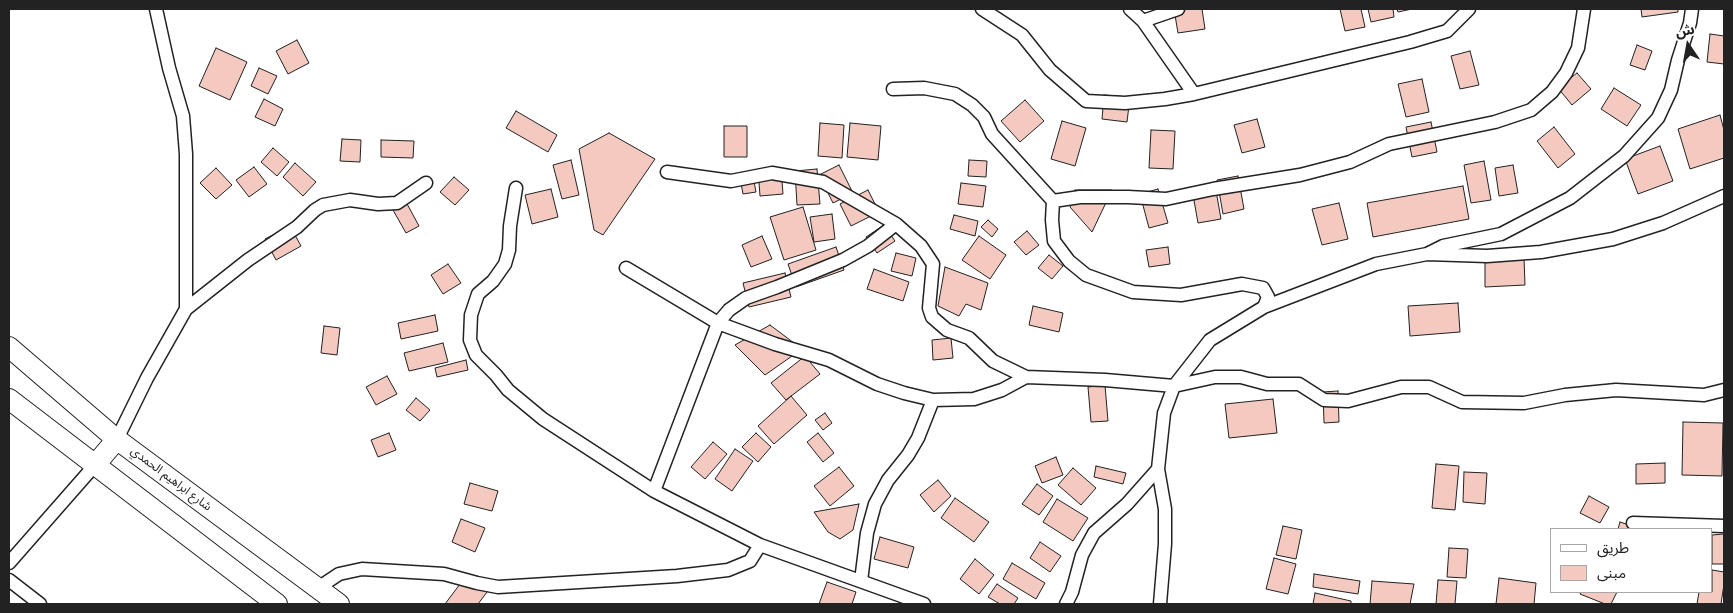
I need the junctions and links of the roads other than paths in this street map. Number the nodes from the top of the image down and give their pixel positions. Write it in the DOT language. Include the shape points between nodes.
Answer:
graph roads {
  1 [pos="156,9"];
  2 [pos="982,9"];
  3 [pos="1130,9"];
  4 [pos="1178,9"];
  5 [pos="1469,9"];
  6 [pos="1584,9"];
  7 [pos="1692,9"];
  8 [pos="1143,21"];
  9 [pos="893,89"];
  10 [pos="1194,94"];
  11 [pos="668,172"];
  12 [pos="426,183"];
  13 [pos="516,188"];
  14 [pos="1724,196"];
  15 [pos="1054,201"];
  16 [pos="896,224"];
  17 [pos="1427,254"];
  18 [pos="626,268"];
  19 [pos="186,308"];
  20 [pos="1264,308"];
  21 [pos="718,323"];
  22 [pos="9,347"];
  23 [pos="1026,377"];
  24 [pos="1174,386"];
  25 [pos="1724,390"];
  26 [pos="9,399"];
  27 [pos="933,400"];
  28 [pos="117,439"];
  29 [pos="95,465"];
  30 [pos="1158,469"];
  31 [pos="654,491"];
  32 [pos="1633,523"];
  33 [pos="1724,526"];
  34 [pos="760,545"];
  35 [pos="9,563"];
  36 [pos="9,580"];
  37 [pos="861,581"];
  38 [pos="318,588"];
  39 [pos="40,604"];
  40 [pos="278,604"];
  41 [pos="339,604"];
  42 [pos="924,604"];
  43 [pos="1066,604"];
  44 [pos="1160,604"];
  1 -- 19 [label="street" via="183,116"];
  2 -- 10 [label="street" via="1022,35 1050,70 1086,101 1125,103"];
  3 -- 8 [label="street"];
  4 -- 8 [label="street"];
  5 -- 10 [label="street" via="1447,31"];
  6 -- 15 [label="street" via="1578,48 1566,73 1552,92 1531,110 1495,122 1389,144 1350,162 1300,175 1166,199 1088,197"];
  7 -- 17 [label="street" via="1671,90 1658,118 1624,156 1570,198 1501,234 1443,246"];
  8 -- 10 [label="street"];
  9 -- 15 [label="street" via="924,88 955,94 972,105 984,117 992,134"];
  11 -- 16 [label="street" via="730,181 772,173 823,182"];
  12 -- 19 [label="street" via="397,203 350,200 323,205 297,228 248,260"];
  13 -- 31 [label="street" via="505,264 494,281 478,294 471,315 470,340 476,355 542,420"];
  14 -- 17 [label="street" via="1663,223 1613,239 1541,252 1487,256"];
  15 -- 20 [label="street" via="1054,242 1086,275 1133,292 1181,294 1242,284 1263,288 1268,297"];
  16 -- 21 [label="street" via="843,260 746,298"];
  16 -- 23 [label="street" via="922,246 933,264 929,308 932,317 947,330 969,338 994,361"];
  17 -- 20 [label="street" via="1376,264"];
  18 -- 21 [label="street"];
  19 -- 28 [label="street" via="146,378"];
  20 -- 24 [label="street" via="1210,340"];
  21 -- 27 [label="street" via="829,360 877,384"];
  21 -- 31 [label="street"];
  22 -- 28 [label="main road, شارع ابراهيم الحمدي"];
  23 -- 24 [label="street"];
  23 -- 27 [label="street" via="1002,390 974,399"];
  24 -- 25 [label="street" via="1215,377 1241,377 1267,384 1299,384 1324,400 1348,401 1401,387 1429,387 1462,402 1524,403 1616,390 1704,395"];
  24 -- 30 [label="street" via="1164,413"];
  26 -- 29 [label="main road"];
  27 -- 37 [label="street" via="918,438 875,504 867,533"];
  28 -- 29 [label="main road"];
  28 -- 38 [label="main road, شارع ابراهيم الحمدي"];
  29 -- 35 [label="street"];
  29 -- 40 [label="main road"];
  30 -- 43 [label="street" via="1094,534 1082,555"];
  30 -- 44 [label="street" via="1165,510 1166,544"];
  31 -- 34 [label="street"];
  32 -- 33 [label="street"];
  34 -- 37 [label="street"];
  34 -- 38 [label="street" via="750,562 728,570 677,576 498,587 444,574 362,569 339,574"];
  36 -- 39 [label="street"];
  37 -- 42 [label="street"];
  38 -- 41 [label="main road, شارع ابراهيم الحمدي"];
}
